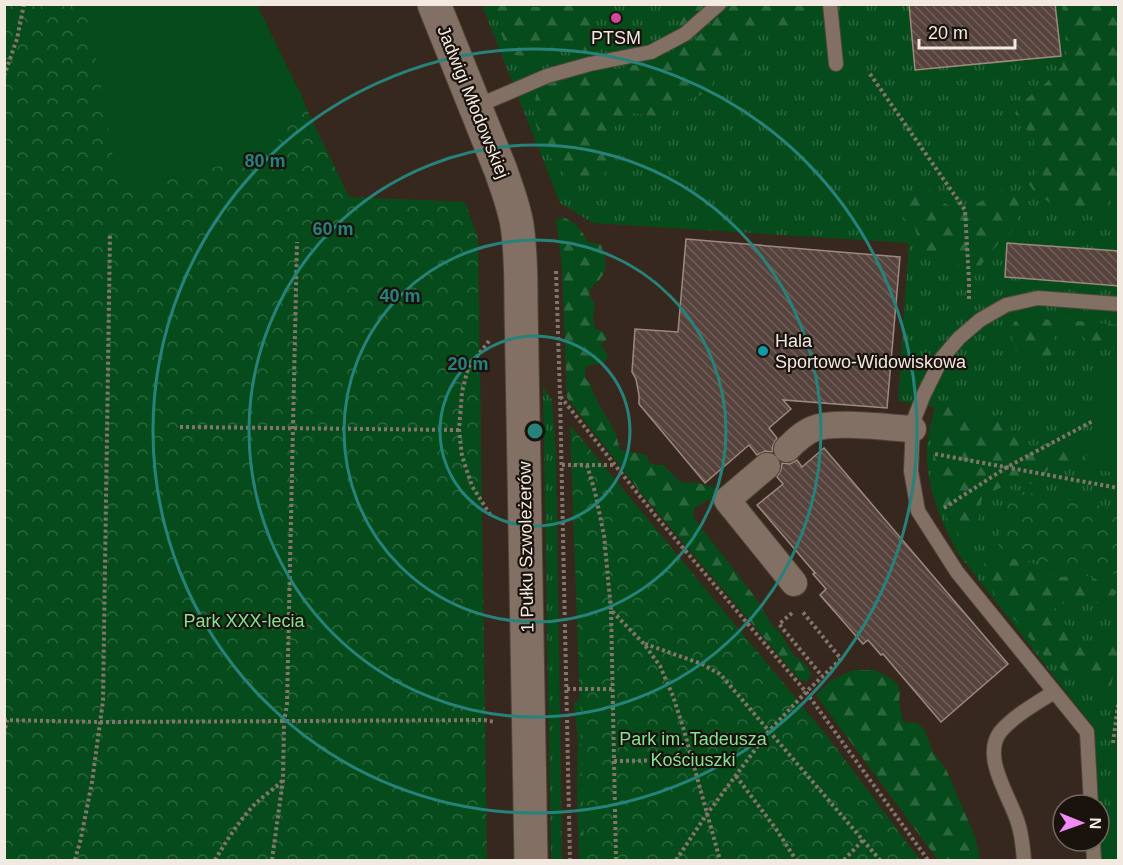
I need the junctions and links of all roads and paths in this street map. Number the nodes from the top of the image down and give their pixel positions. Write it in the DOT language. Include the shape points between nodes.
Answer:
graph roads {
  1 [pos="24,4"];
  2 [pos="434,4"];
  3 [pos="719,4"];
  4 [pos="830,4"];
  5 [pos="836,64"];
  6 [pos="870,74"];
  7 [pos="4,76"];
  8 [pos="476,107"];
  9 [pos="511,199"];
  10 [pos="110,233"];
  11 [pos="297,242"];
  12 [pos="555,265"];
  13 [pos="1119,304"];
  14 [pos="968,331"];
  15 [pos="492,336"];
  16 [pos="560,396"];
  17 [pos="1093,421"];
  18 [pos="180,427"];
  19 [pos="293,429"];
  20 [pos="913,429"];
  21 [pos="459,430"];
  22 [pos="787,449"];
  23 [pos="931,453"];
  24 [pos="562,465"];
  25 [pos="586,465"];
  26 [pos="616,465"];
  27 [pos="767,466"];
  28 [pos="1007,467"];
  29 [pos="1119,488"];
  30 [pos="940,511"];
  31 [pos="493,519"];
  32 [pos="794,583"];
  33 [pos="611,610"];
  34 [pos="644,644"];
  35 [pos="822,676"];
  36 [pos="567,689"];
  37 [pos="613,689"];
  38 [pos="806,692"];
  39 [pos="1054,692"];
  40 [pos="6,720"];
  41 [pos="100,722"];
  42 [pos="284,722"];
  43 [pos="496,722"];
  44 [pos="769,731"];
  45 [pos="4,734"];
  46 [pos="692,760"];
  47 [pos="614,761"];
  48 [pos="736,776"];
  49 [pos="283,780"];
  50 [pos="1090,793"];
  51 [pos="707,814"];
  52 [pos="863,840"];
  53 [pos="75,861"];
  54 [pos="214,861"];
  55 [pos="272,861"];
  56 [pos="531,861"];
  57 [pos="570,861"];
  58 [pos="616,861"];
  59 [pos="676,861"];
  60 [pos="720,861"];
  61 [pos="796,861"];
  62 [pos="844,861"];
  63 [pos="880,861"];
  64 [pos="928,861"];
  65 [pos="1024,861"];
  1 -- 7 [label="path"];
  2 -- 8 [label="street, Jadwigi Młodowskiej"];
  3 -- 8 [label="lane" via="686,34 651,51 547,76"];
  4 -- 5 [label="lane"];
  6 -- 14 [label="path" via="965,210"];
  8 -- 9 [label="street, Jadwigi Młodowskiej"];
  9 -- 56 [label="street, 1 Pułku Szwoleżerów" via="521,280"];
  10 -- 41 [label="path"];
  11 -- 19 [label="path"];
  12 -- 16 [label="path"];
  13 -- 14 [label="lane" via="1038,298 1006,305"];
  14 -- 20 [label="lane" via="942,358 924,394"];
  15 -- 21 [label="path" via="468,368"];
  16 -- 24 [label="path"];
  16 -- 26 [label="path"];
  17 -- 28 [label="path"];
  18 -- 19 [label="path"];
  19 -- 21 [label="path"];
  19 -- 42 [label="path"];
  20 -- 22 [label="street" via="830,425 805,433"];
  20 -- 39 [label="lane" via="910,471 918,511 957,572"];
  21 -- 31 [label="path" via="472,486"];
  23 -- 28 [label="path"];
  24 -- 25 [label="path"];
  24 -- 36 [label="path"];
  25 -- 26 [label="path"];
  25 -- 33 [label="path" via="604,535"];
  26 -- 38 [label="path"];
  27 -- 32 [label="street" via="727,500"];
  28 -- 29 [label="path"];
  28 -- 30 [label="path"];
  33 -- 34 [label="path"];
  33 -- 37 [label="path"];
  34 -- 44 [label="path" via="720,674"];
  34 -- 46 [label="path" via="660,666 673,696"];
  35 -- 35 [label="path" via="841,659 799,607 779,624"];
  35 -- 38 [label="path"];
  36 -- 37 [label="path"];
  36 -- 57 [label="path"];
  37 -- 47 [label="path"];
  38 -- 44 [label="path"];
  38 -- 64 [label="path"];
  39 -- 50 [label="lane" via="1087,732"];
  39 -- 65 [label="lane" via="1011,721 999,732 994,746 997,770 1018,824"];
  40 -- 41 [label="path"];
  40 -- 45 [label="path"];
  41 -- 42 [label="path"];
  41 -- 53 [label="path"];
  42 -- 43 [label="path"];
  42 -- 49 [label="path"];
  44 -- 48 [label="path"];
  44 -- 52 [label="path"];
  46 -- 47 [label="path"];
  46 -- 51 [label="path"];
  47 -- 58 [label="path"];
  48 -- 51 [label="path"];
  48 -- 61 [label="path"];
  49 -- 54 [label="path" via="244,818"];
  49 -- 55 [label="path"];
  51 -- 59 [label="path"];
  51 -- 60 [label="path"];
  52 -- 62 [label="path"];
  52 -- 63 [label="path"];
}
